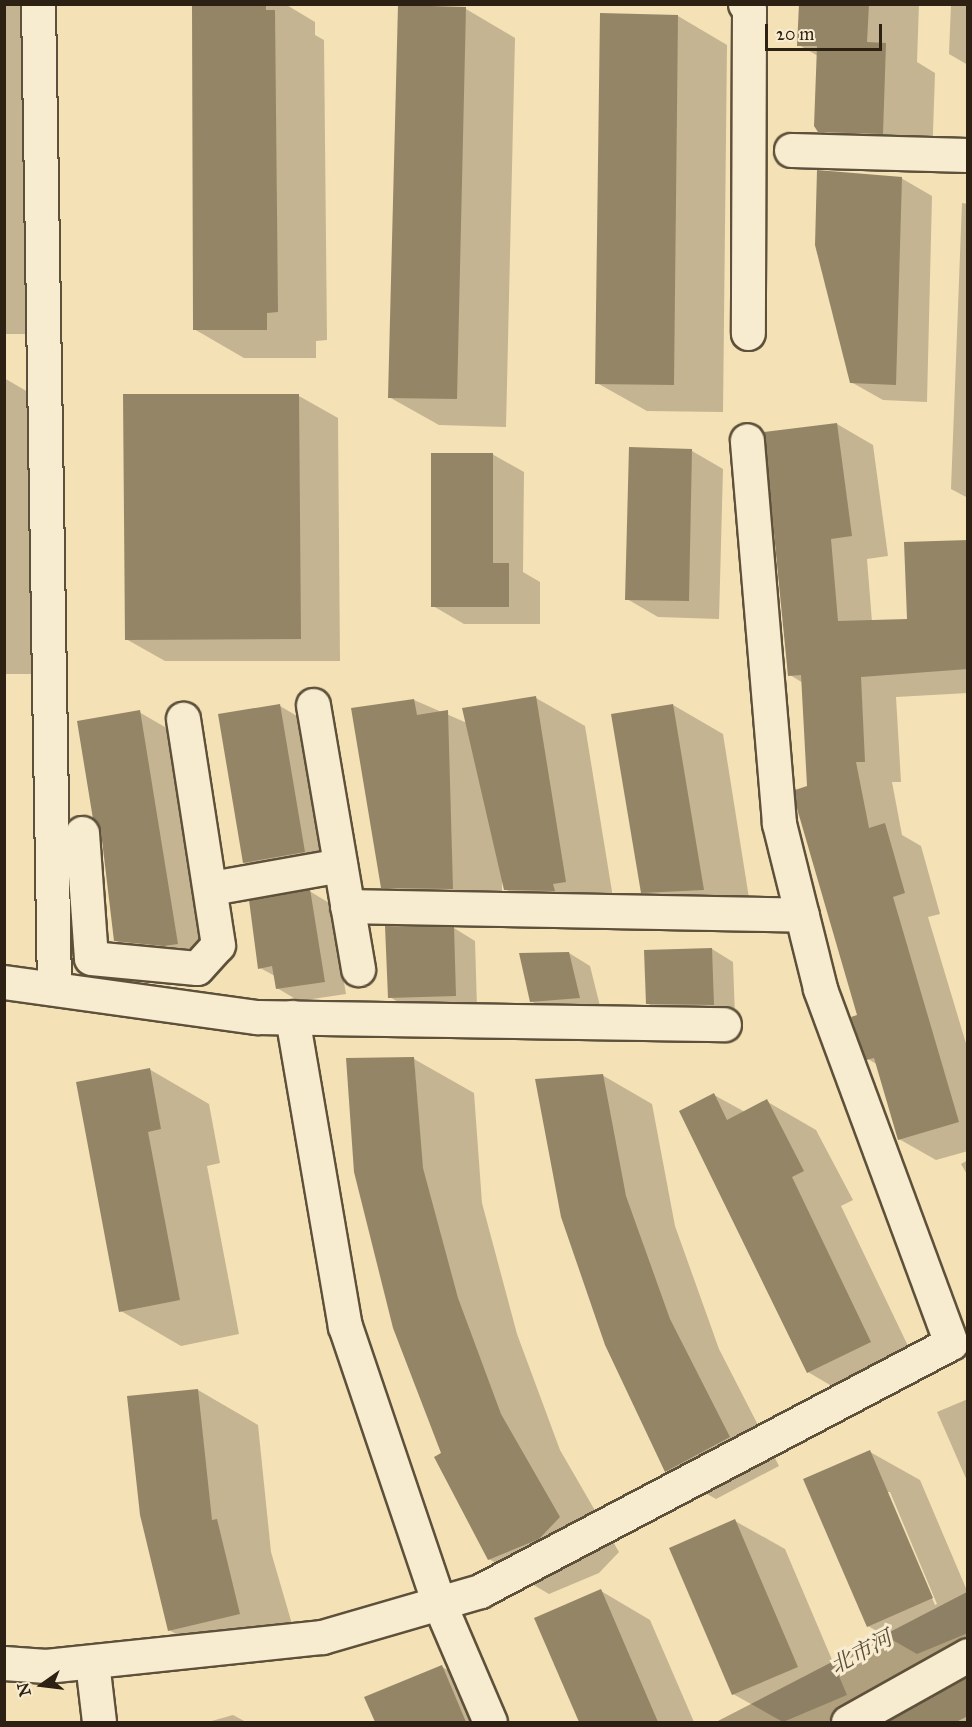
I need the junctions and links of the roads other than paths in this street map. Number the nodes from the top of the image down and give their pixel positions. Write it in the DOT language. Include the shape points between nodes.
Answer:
graph roads {
  1 [pos="38,4"];
  2 [pos="745,4"];
  3 [pos="791,150"];
  4 [pos="968,155"];
  5 [pos="748,333"];
  6 [pos="747,440"];
  7 [pos="313,705"];
  8 [pos="183,719"];
  9 [pos="82,833"];
  10 [pos="340,865"];
  11 [pos="211,888"];
  12 [pos="347,906"];
  13 [pos="802,915"];
  14 [pos="358,969"];
  15 [pos="4,982"];
  16 [pos="54,988"];
  17 [pos="292,1017"];
  18 [pos="724,1024"];
  19 [pos="959,1339"];
  20 [pos="439,1603"];
  21 [pos="968,1655"];
  22 [pos="92,1662"];
  23 [pos="4,1663"];
  24 [pos="99,1722"];
  25 [pos="490,1722"];
  26 [pos="848,1722"];
  1 -- 16 [label="lane"];
  2 -- 5 [label="lane"];
  3 -- 4 [label="lane"];
  6 -- 13 [label="lane" via="779,823"];
  7 -- 10 [label="lane"];
  8 -- 11 [label="lane"];
  9 -- 11 [label="lane" via="91,958 197,968 218,945"];
  10 -- 11 [label="lane"];
  10 -- 12 [label="lane"];
  12 -- 13 [label="lane"];
  12 -- 14 [label="lane"];
  13 -- 19 [label="lane" via="820,988"];
  15 -- 16 [label="lane"];
  16 -- 17 [label="lane"];
  17 -- 18 [label="lane"];
  17 -- 20 [label="lane" via="345,1326"];
  19 -- 20 [label="lane" via="480,1591"];
  20 -- 22 [label="lane" via="322,1637"];
  20 -- 25 [label="lane"];
  21 -- 26 [label="lane"];
  22 -- 23 [label="lane"];
  22 -- 24 [label="lane"];
}
